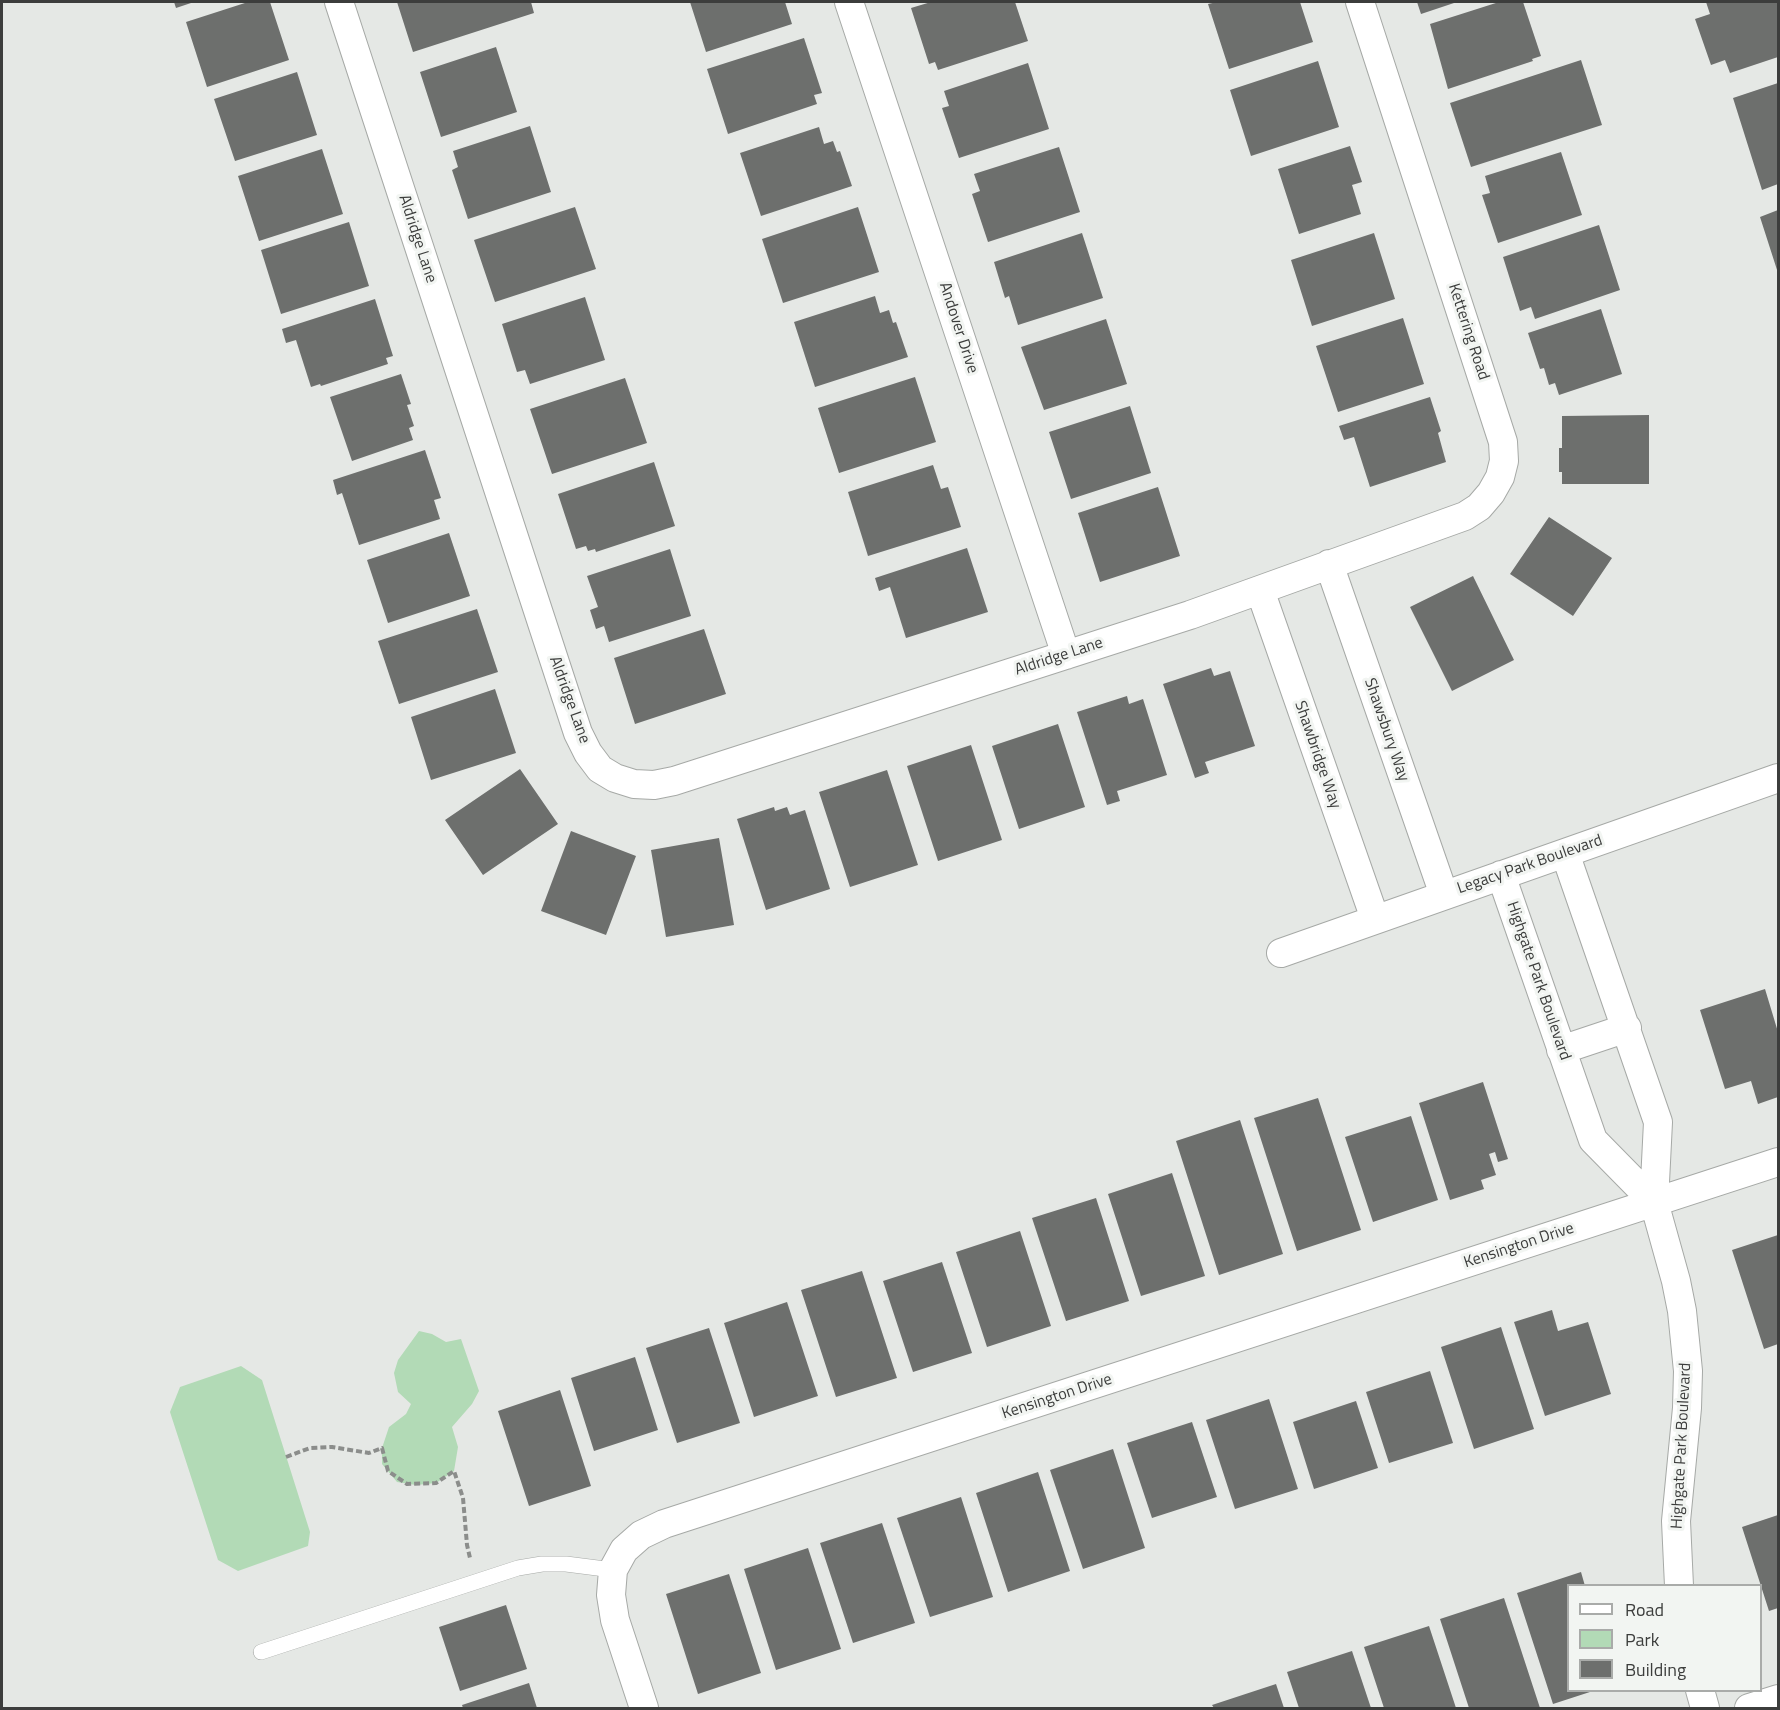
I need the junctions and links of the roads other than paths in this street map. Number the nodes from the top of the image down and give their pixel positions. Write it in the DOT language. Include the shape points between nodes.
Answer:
graph roads {
  1 [pos="339,2"];
  2 [pos="849,2"];
  3 [pos="1360,2"];
  4 [pos="1329,564"];
  5 [pos="1260,590"];
  6 [pos="1066,655"];
  7 [pos="1779,778"];
  8 [pos="1565,853"];
  9 [pos="1501,875"];
  10 [pos="1444,895"];
  11 [pos="1375,919"];
  12 [pos="1281,953"];
  13 [pos="1627,1028"];
  14 [pos="1561,1050"];
  15 [pos="1779,1162"];
  16 [pos="1654,1202"];
  17 [pos="613,1570"];
  18 [pos="1679,1584"];
  19 [pos="261,1652"];
  20 [pos="1701,1692"];
  21 [pos="1779,1699"];
  22 [pos="644,1708"];
  23 [pos="1706,1708"];
  24 [pos="1749,1708"];
  1 -- 6 [label="street, Aldridge Lane" via="578,733 600,769 634,784 674,781"];
  2 -- 6 [label="street, Andover Drive"];
  3 -- 4 [label="street, Kettering Road" via="1498,424 1504,461 1491,494 1465,516"];
  4 -- 5 [label="street, Aldridge Lane"];
  4 -- 10 [label="street, Shawsbury Way"];
  5 -- 6 [label="street, Aldridge Lane"];
  5 -- 11 [label="street, Shawbridge Way"];
  7 -- 8 [label="street, Legacy Park Boulevard"];
  8 -- 9 [label="street, Legacy Park Boulevard"];
  8 -- 13 [label="street, Highgate Park Boulevard"];
  9 -- 10 [label="street, Legacy Park Boulevard"];
  9 -- 14 [label="street, Highgate Park Boulevard"];
  10 -- 11 [label="street, Legacy Park Boulevard"];
  11 -- 12 [label="street, Legacy Park Boulevard"];
  13 -- 14 [label="street"];
  13 -- 16 [label="street, Highgate Park Boulevard" via="1658,1122"];
  14 -- 16 [label="street, Highgate Park Boulevard" via="1593,1140"];
  15 -- 16 [label="street"];
  16 -- 17 [label="street, Kensington Drive" via="664,1524 641,1535 624,1550"];
  16 -- 18 [label="street, Highgate Park Boulevard" via="1676,1281 1686,1351 1687,1408 1677,1521"];
  17 -- 19 [label="lane" via="566,1564 518,1568"];
  17 -- 22 [label="street, Kensington Drive" via="610,1595 615,1620"];
  20 -- 23 [label="street"];
  21 -- 24 [label="street"];
}
